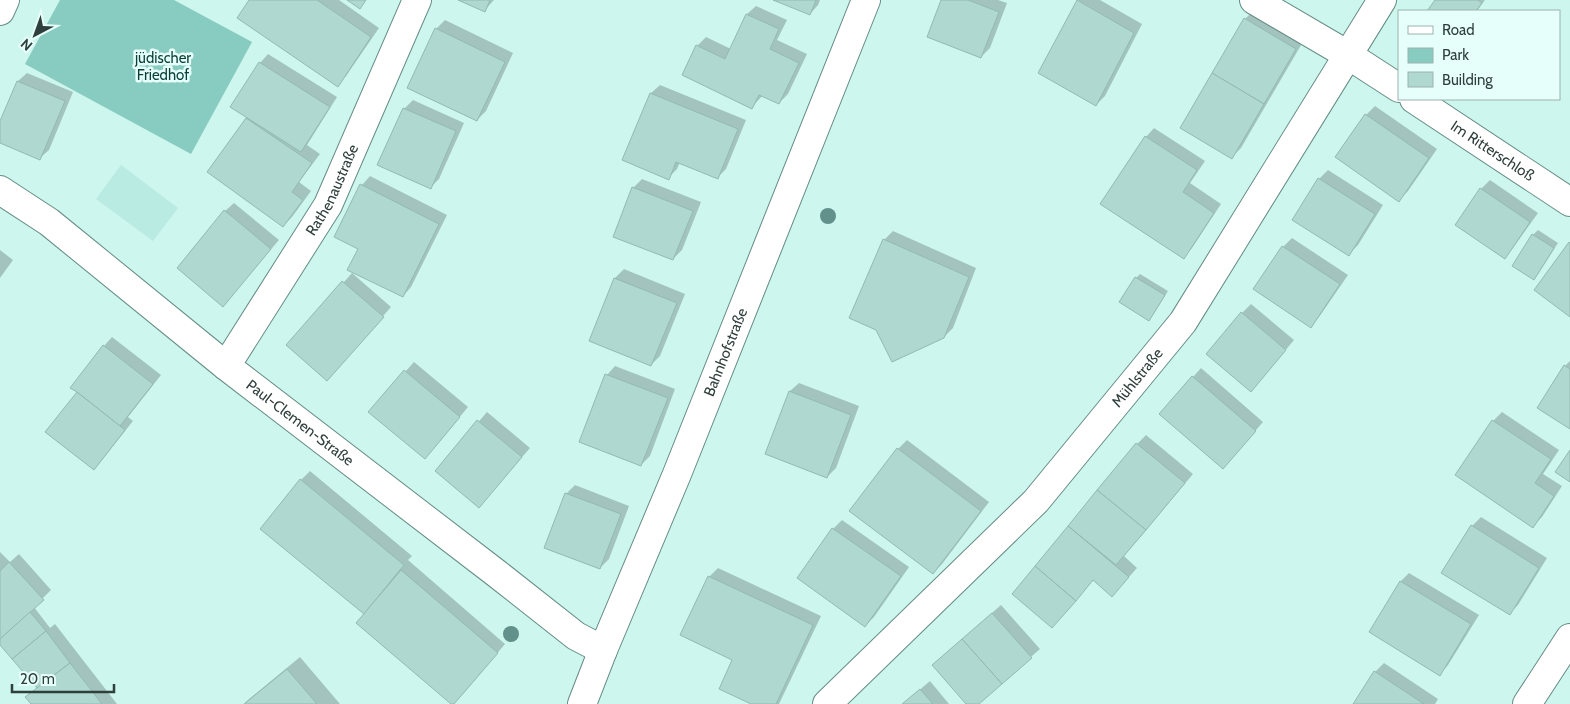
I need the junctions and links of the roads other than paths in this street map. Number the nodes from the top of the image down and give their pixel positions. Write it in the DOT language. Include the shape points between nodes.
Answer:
graph roads {
  1 [pos="5,0"];
  2 [pos="417,0"];
  3 [pos="866,0"];
  4 [pos="1254,0"];
  5 [pos="1382,0"];
  6 [pos="0,10"];
  7 [pos="1348,55"];
  8 [pos="1398,87"];
  9 [pos="1416,100"];
  10 [pos="0,190"];
  11 [pos="1570,202"];
  12 [pos="226,366"];
  13 [pos="1570,638"];
  14 [pos="603,650"];
  15 [pos="582,704"];
  16 [pos="828,704"];
  17 [pos="1527,704"];
  1 -- 6 [label="street"];
  2 -- 12 [label="street, Rathenaustraße" via="328,205"];
  3 -- 14 [label="street, Bahnhofstraße"];
  4 -- 7 [label="street"];
  5 -- 7 [label="street, Mühlstraße"];
  7 -- 8 [label="street"];
  7 -- 16 [label="street, Mühlstraße" via="1183,322 1036,501"];
  9 -- 11 [label="street, Im Ritterschloß"];
  10 -- 12 [label="street, Paul-Clemen-Straße" via="49,222"];
  12 -- 14 [label="street, Paul-Clemen-Straße" via="576,636"];
  13 -- 17 [label="street"];
  14 -- 15 [label="street, Bahnhofstraße"];
}
